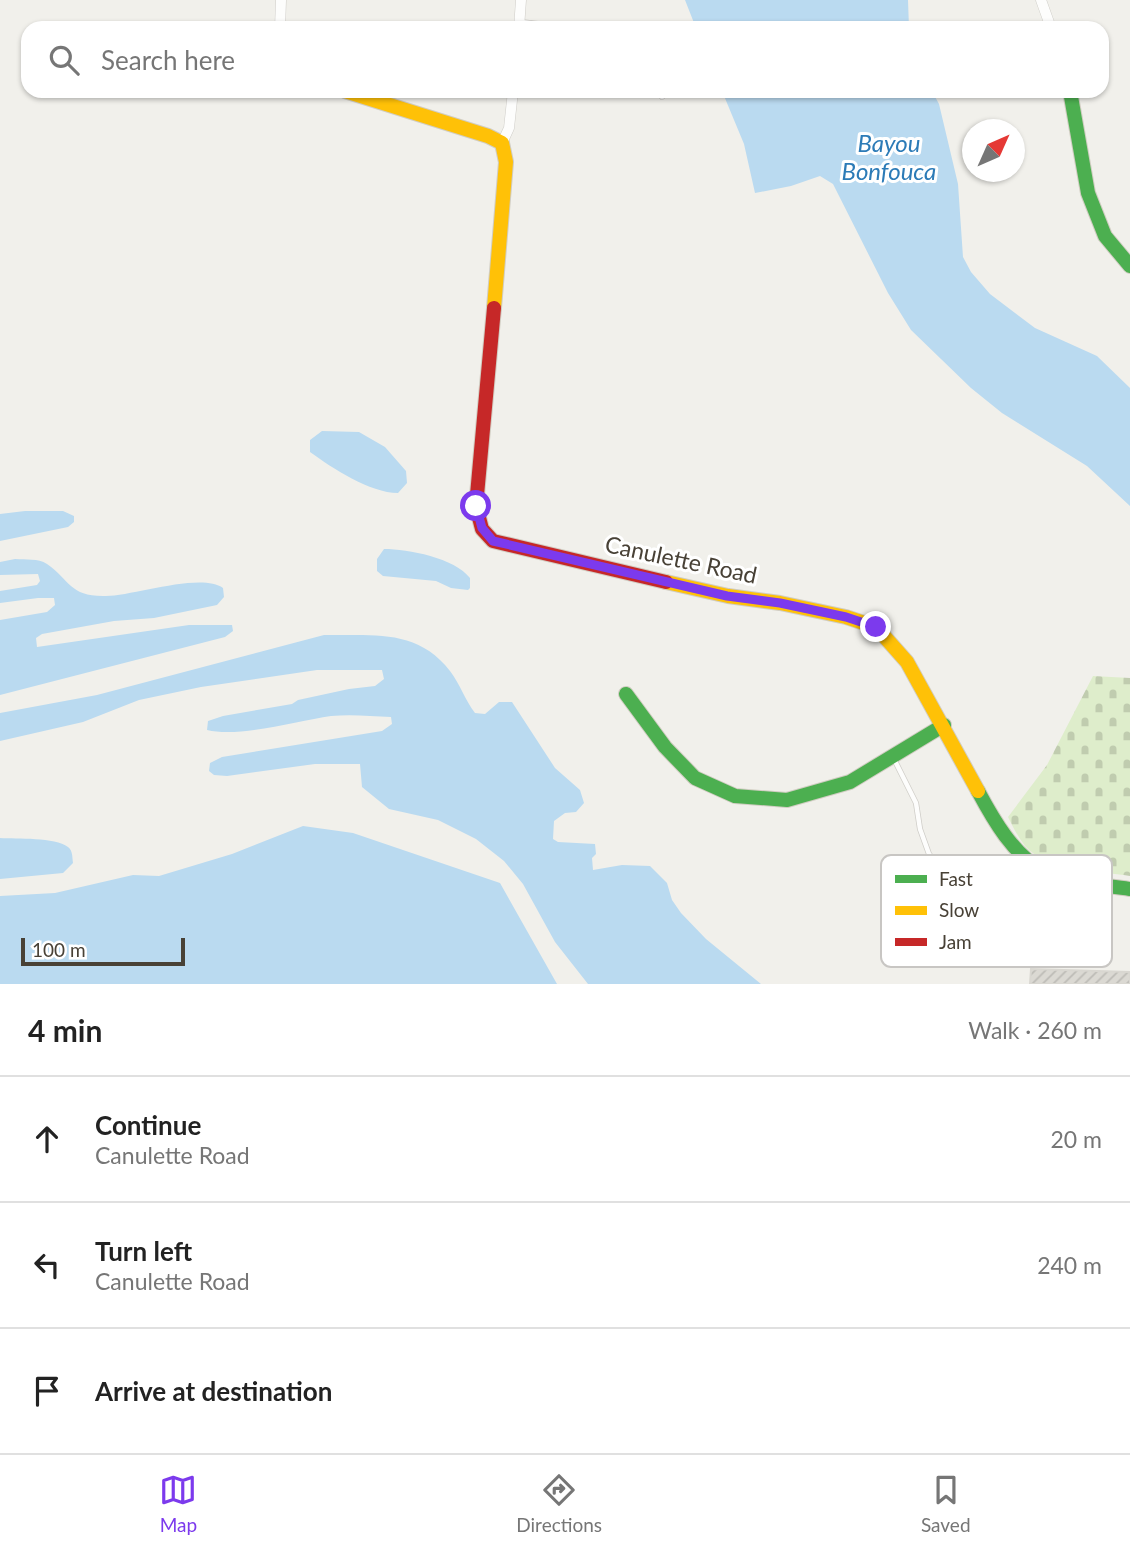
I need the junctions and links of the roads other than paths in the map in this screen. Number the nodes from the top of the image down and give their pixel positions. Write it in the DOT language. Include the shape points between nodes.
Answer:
graph roads {
  1 [pos="281,0"];
  2 [pos="521,0"];
  3 [pos="1041,0"];
  4 [pos="280,21"];
  5 [pos="520,21"];
  6 [pos="1048,21"];
  7 [pos="367,98"];
  8 [pos="512,98"];
  9 [pos="1070,98"];
  10 [pos="502,144"];
  11 [pos="1130,265"];
  12 [pos="626,694"];
  13 [pos="944,725"];
  14 [pos="892,755"];
  15 [pos="930,855"];
  16 [pos="1021,855"];
  17 [pos="1112,886"];
  18 [pos="1130,889"];
  1 -- 4 [label="street"];
  2 -- 5 [label="street"];
  3 -- 6 [label="street"];
  7 -- 10 [label="street"];
  8 -- 10 [label="street, Canulette Road"];
  9 -- 11 [label="street" via="1088,192 1105,236"];
  10 -- 13 [label="street, Canulette Road" via="506,163 476,506 482,528 493,541 876,627 907,662"];
  12 -- 14 [label="street" via="665,747 695,778 735,796 787,800 850,782"];
  13 -- 14 [label="street"];
  13 -- 16 [label="street, Canulette Road" via="988,807"];
  14 -- 15 [label="lane" via="916,803"];
  17 -- 18 [label="street, Canulette Road"];
}
